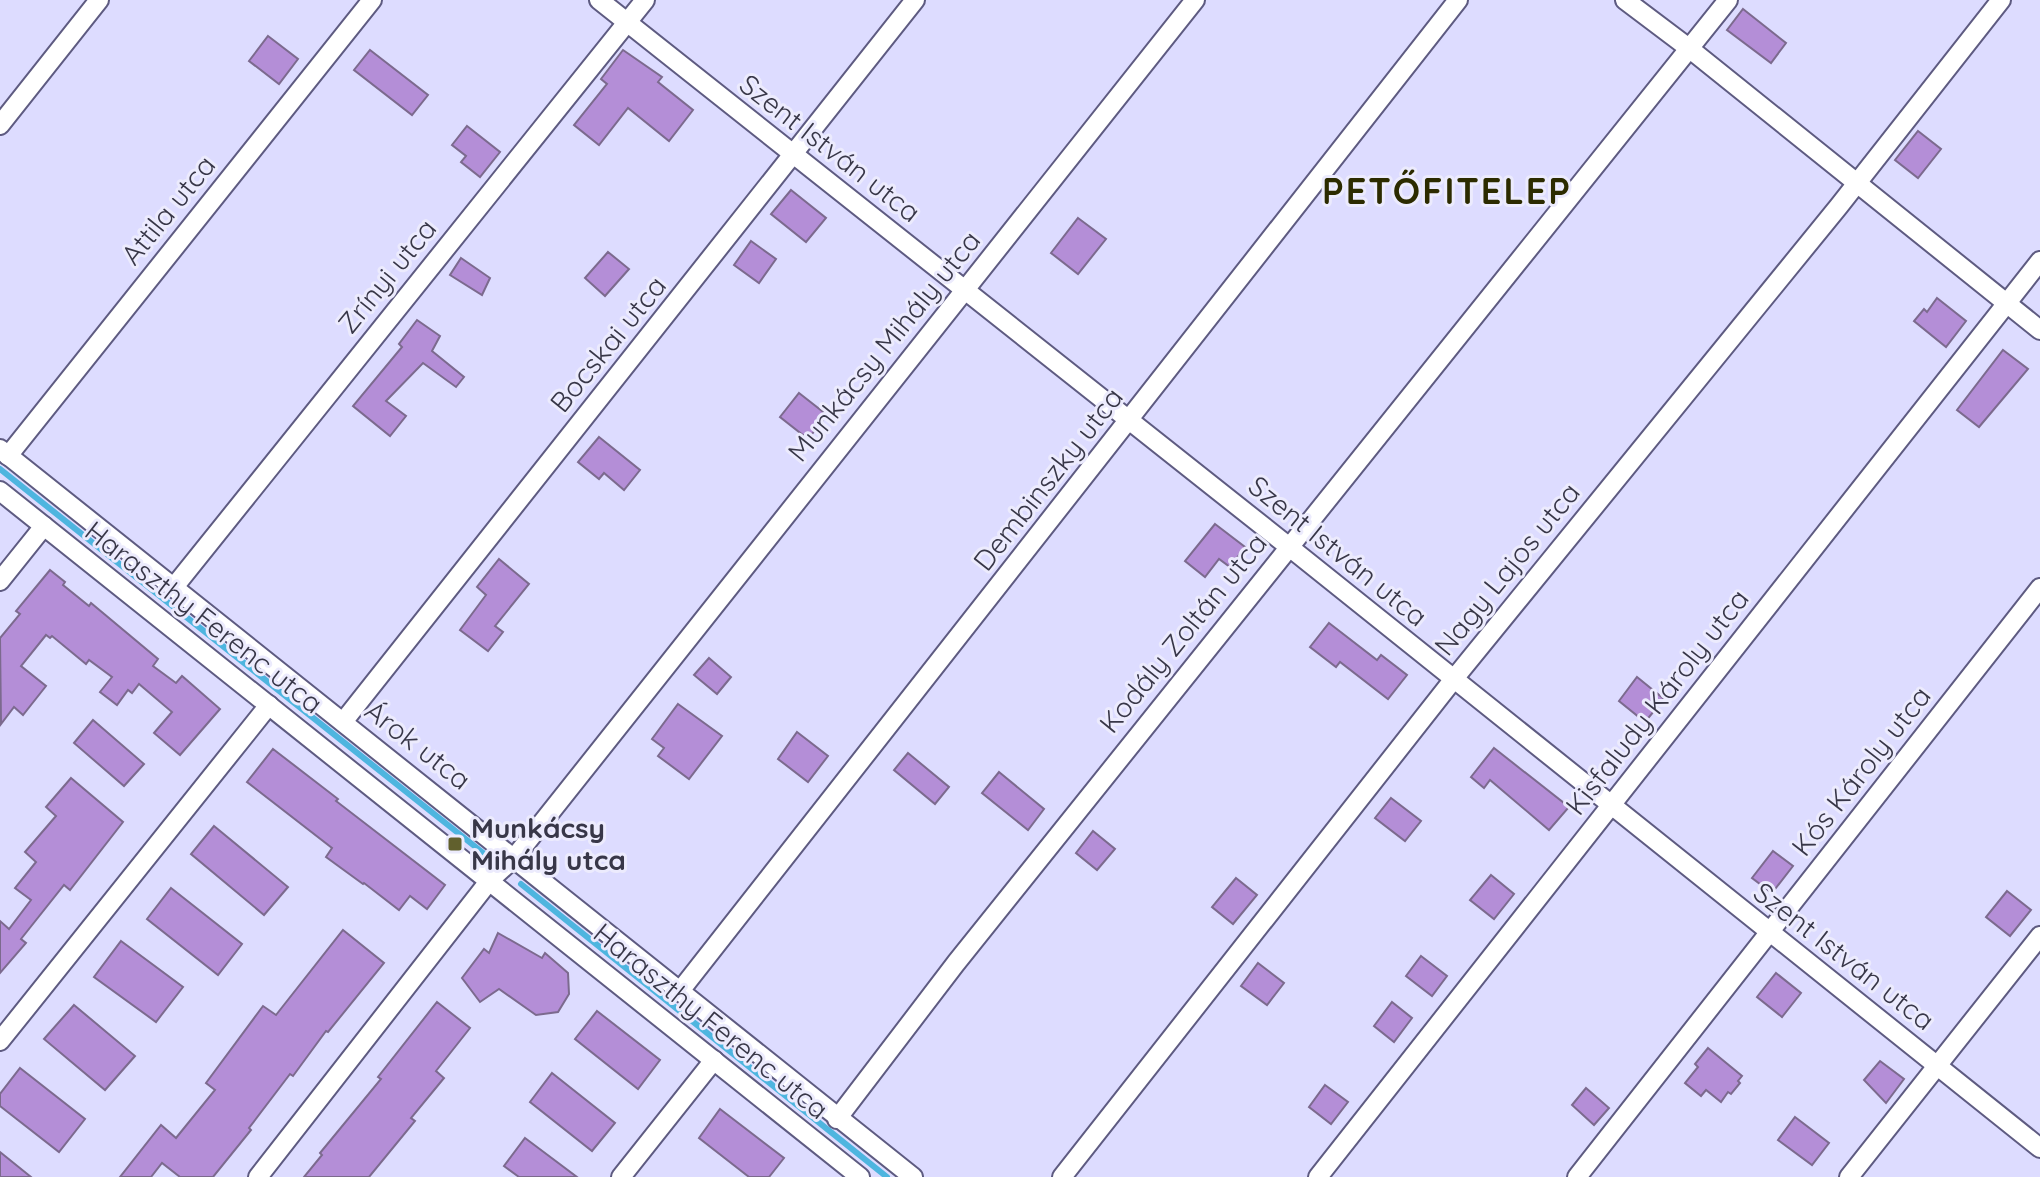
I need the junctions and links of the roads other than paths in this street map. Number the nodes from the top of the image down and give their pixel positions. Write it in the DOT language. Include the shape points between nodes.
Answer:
graph roads {
  1 [pos="99,0"];
  2 [pos="372,0"];
  3 [pos="599,0"];
  4 [pos="645,0"];
  5 [pos="915,0"];
  6 [pos="1195,0"];
  7 [pos="1458,0"];
  8 [pos="1625,0"];
  9 [pos="1728,0"];
  10 [pos="2001,0"];
  11 [pos="627,22"];
  12 [pos="1690,49"];
  13 [pos="0,125"];
  14 [pos="794,156"];
  15 [pos="1858,182"];
  16 [pos="2040,261"];
  17 [pos="965,291"];
  18 [pos="2007,301"];
  19 [pos="2040,330"];
  20 [pos="1129,421"];
  21 [pos="4,453"];
  22 [pos="0,491"];
  23 [pos="44,526"];
  24 [pos="1288,546"];
  25 [pos="0,581"];
  26 [pos="174,587"];
  27 [pos="2040,588"];
  28 [pos="1453,680"];
  29 [pos="269,705"];
  30 [pos="343,722"];
  31 [pos="1611,806"];
  32 [pos="515,857"];
  33 [pos="490,880"];
  34 [pos="1769,933"];
  35 [pos="2040,936"];
  36 [pos="680,991"];
  37 [pos="0,1041"];
  38 [pos="714,1060"];
  39 [pos="1937,1065"];
  40 [pos="837,1119"];
  41 [pos="2040,1148"];
  42 [pos="258,1177"];
  43 [pos="621,1177"];
  44 [pos="860,1177"];
  45 [pos="913,1177"];
  46 [pos="1062,1177"];
  47 [pos="1318,1177"];
  48 [pos="1577,1177"];
  49 [pos="1849,1177"];
  1 -- 13 [label="street"];
  2 -- 21 [label="street, Attila utca"];
  3 -- 11 [label="street, Szent István utca"];
  4 -- 11 [label="street, Zrínyi utca"];
  5 -- 14 [label="street, Bocskai utca"];
  6 -- 17 [label="street, Munkácsy Mihály utca"];
  7 -- 20 [label="street, Dembinszky utca"];
  8 -- 12 [label="street"];
  9 -- 12 [label="street, Kodály Zoltán utca"];
  10 -- 15 [label="street, Nagy Lajos utca"];
  11 -- 14 [label="street, Szent István utca"];
  11 -- 26 [label="street, Zrínyi utca"];
  12 -- 15 [label="street"];
  12 -- 24 [label="street, Kodály Zoltán utca"];
  14 -- 17 [label="street, Szent István utca"];
  14 -- 30 [label="street, Bocskai utca"];
  15 -- 18 [label="street"];
  15 -- 28 [label="street, Nagy Lajos utca"];
  16 -- 18 [label="street, Kisfaludy Károly utca"];
  17 -- 20 [label="street, Szent István utca"];
  17 -- 32 [label="street, Munkácsy Mihály utca"];
  18 -- 19 [label="street"];
  18 -- 31 [label="street, Kisfaludy Károly utca"];
  20 -- 24 [label="street, Szent István utca"];
  20 -- 36 [label="street, Dembinszky utca"];
  21 -- 26 [label="street, Árok utca"];
  22 -- 23 [label="street, Haraszthy Ferenc utca"];
  23 -- 25 [label="street"];
  23 -- 29 [label="street, Haraszthy Ferenc utca"];
  24 -- 28 [label="street, Szent István utca"];
  24 -- 40 [label="street, Kodály Zoltán utca"];
  26 -- 30 [label="street, Árok utca"];
  27 -- 34 [label="street, Kós Károly utca"];
  28 -- 31 [label="street, Szent István utca"];
  28 -- 46 [label="street, Nagy Lajos utca"];
  29 -- 33 [label="street, Haraszthy Ferenc utca"];
  29 -- 37 [label="street"];
  30 -- 32 [label="street, Árok utca"];
  31 -- 34 [label="street, Szent István utca"];
  31 -- 47 [label="street, Kisfaludy Károly utca"];
  32 -- 33 [label="street, Munkácsy Mihály utca"];
  32 -- 36 [label="street, Árok utca"];
  33 -- 38 [label="street, Haraszthy Ferenc utca"];
  33 -- 42 [label="street, Munkácsy Mihály utca"];
  34 -- 39 [label="street, Szent István utca"];
  34 -- 48 [label="street, Kós Károly utca"];
  35 -- 39 [label="street"];
  36 -- 40 [label="street, Árok utca"];
  38 -- 43 [label="street"];
  38 -- 44 [label="street, Haraszthy Ferenc utca"];
  39 -- 41 [label="street, Szent István utca"];
  39 -- 49 [label="street"];
  40 -- 45 [label="street, Árok utca"];
}
